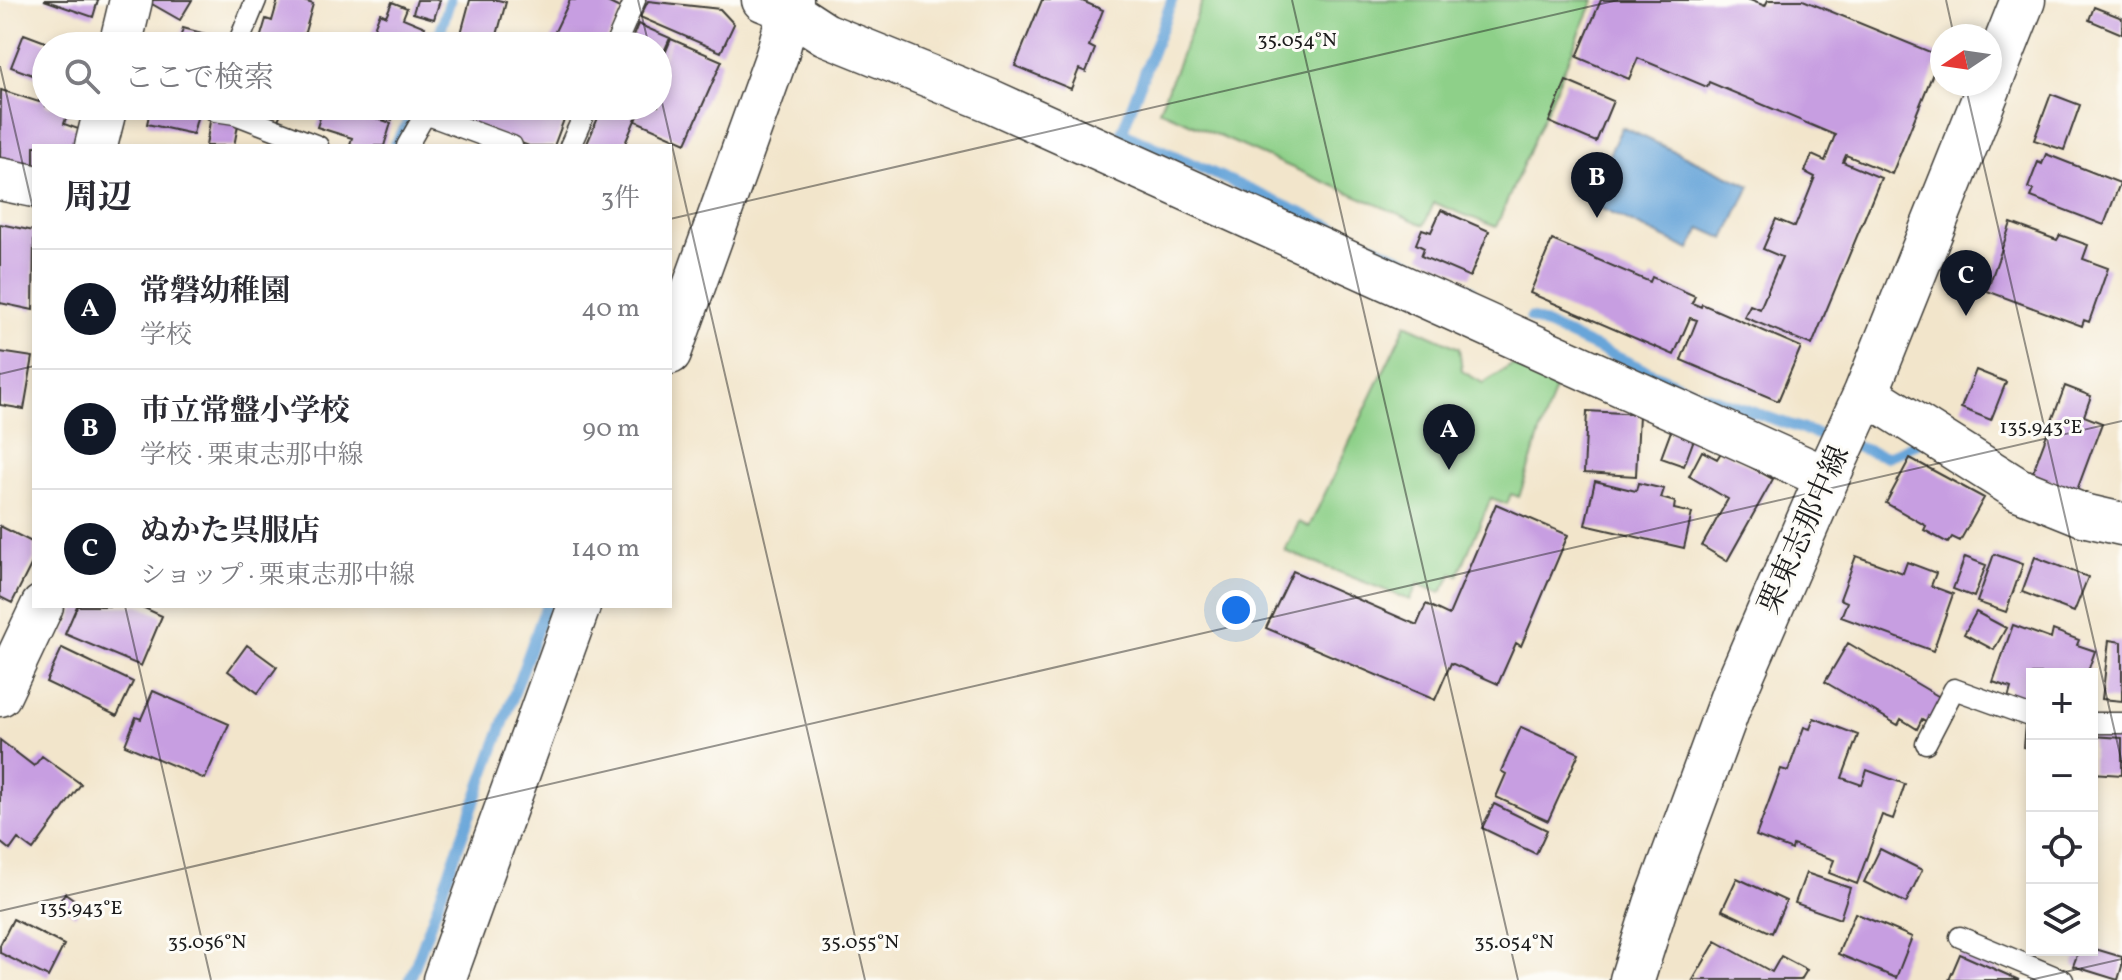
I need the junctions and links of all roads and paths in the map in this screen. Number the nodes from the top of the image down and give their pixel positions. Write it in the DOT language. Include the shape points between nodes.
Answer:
graph roads {
  1 [pos="131,0"];
  2 [pos="256,0"];
  3 [pos="635,0"];
  4 [pos="2023,0"];
  5 [pos="783,2"];
  6 [pos="123,32"];
  7 [pos="242,32"];
  8 [pos="621,32"];
  9 [pos="2002,53"];
  10 [pos="1985,96"];
  11 [pos="102,120"];
  12 [pos="251,120"];
  13 [pos="422,120"];
  14 [pos="442,120"];
  15 [pos="582,120"];
  16 [pos="96,144"];
  17 [pos="313,144"];
  18 [pos="408,144"];
  19 [pos="507,144"];
  20 [pos="571,144"];
  21 [pos="0,179"];
  22 [pos="32,186"];
  23 [pos="672,347"];
  24 [pos="1866,393"];
  25 [pos="1827,478"];
  26 [pos="2122,524"];
  27 [pos="41,608"];
  28 [pos="578,608"];
  29 [pos="0,695"];
  30 [pos="2026,715"];
  31 [pos="2098,723"];
  32 [pos="2122,723"];
  33 [pos="1926,743"];
  34 [pos="1960,937"];
  35 [pos="444,980"];
  36 [pos="1632,980"];
  37 [pos="2063,980"];
  1 -- 6 [label="street"];
  2 -- 7 [label="lane"];
  3 -- 8 [label="lane"];
  4 -- 9 [label="main road, 栗東志那中線"];
  5 -- 23 [label="street" via="777,55"];
  5 -- 25 [label="street" via="825,34 1020,114"];
  10 -- 24 [label="main road, 栗東志那中線"];
  11 -- 16 [label="street"];
  12 -- 17 [label="lane"];
  13 -- 18 [label="lane"];
  14 -- 19 [label="lane"];
  15 -- 20 [label="lane"];
  21 -- 22 [label="street"];
  24 -- 25 [label="main road, 栗東志那中線"];
  24 -- 26 [label="street" via="2018,489"];
  25 -- 36 [label="main road, 栗東志那中線" via="1733,695"];
  27 -- 29 [label="street"];
  28 -- 35 [label="street"];
  30 -- 33 [label="lane" via="1954,689"];
  31 -- 32 [label="lane"];
  34 -- 37 [label="lane"];
}
